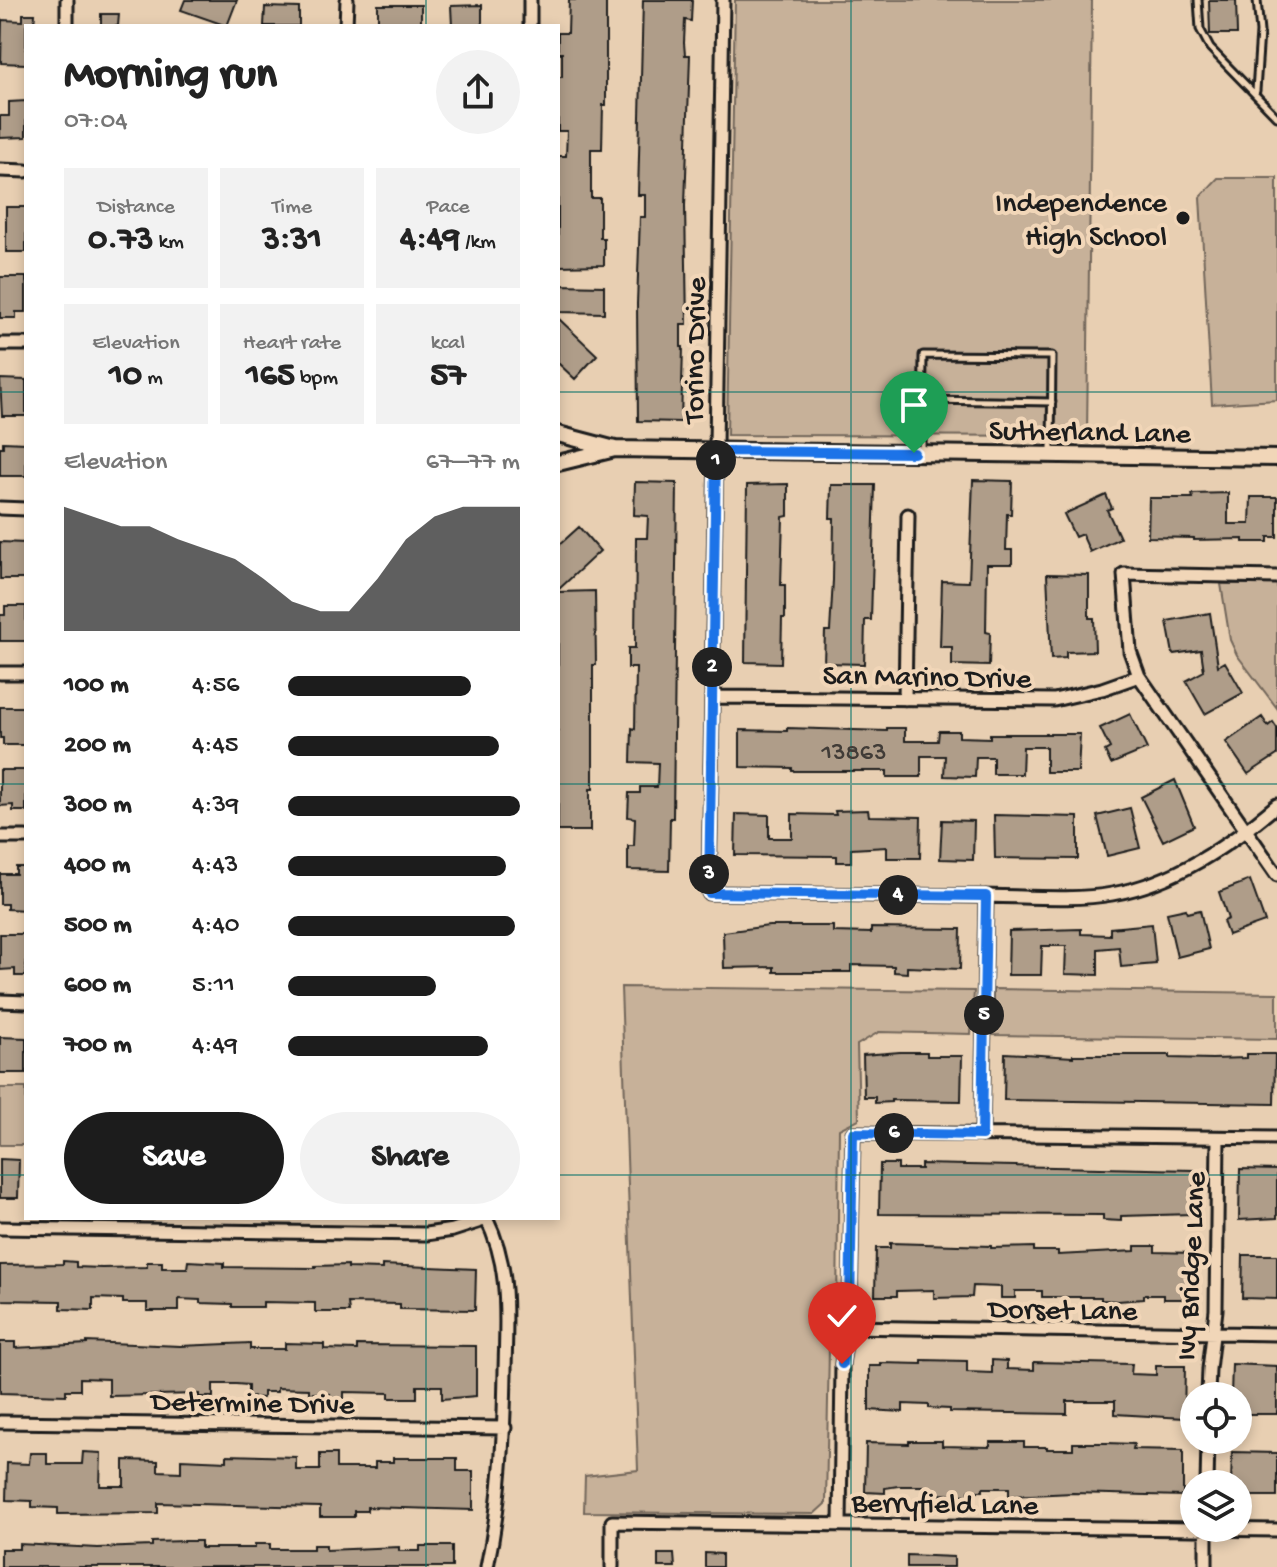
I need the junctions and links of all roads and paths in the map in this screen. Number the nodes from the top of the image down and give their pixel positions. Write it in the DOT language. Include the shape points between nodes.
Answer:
graph roads {
  1 [pos="67,0"];
  2 [pos="347,0"];
  3 [pos="530,0"];
  4 [pos="723,0"];
  5 [pos="1198,0"];
  6 [pos="1257,0"];
  7 [pos="67,24"];
  8 [pos="346,24"];
  9 [pos="530,24"];
  10 [pos="1256,92"];
  11 [pos="1277,117"];
  12 [pos="0,170"];
  13 [pos="24,171"];
  14 [pos="0,344"];
  15 [pos="24,344"];
  16 [pos="923,400"];
  17 [pos="1052,402"];
  18 [pos="560,435"];
  19 [pos="615,449"];
  20 [pos="716,451"];
  21 [pos="922,454"];
  22 [pos="1051,455"];
  23 [pos="1277,458"];
  24 [pos="560,463"];
  25 [pos="0,508"];
  26 [pos="24,509"];
  27 [pos="908,515"];
  28 [pos="1277,577"];
  29 [pos="0,673"];
  30 [pos="24,673"];
  31 [pos="1139,676"];
  32 [pos="712,697"];
  33 [pos="905,699"];
  34 [pos="1277,805"];
  35 [pos="1247,831"];
  36 [pos="0,837"];
  37 [pos="24,837"];
  38 [pos="1277,875"];
  39 [pos="986,896"];
  40 [pos="0,1001"];
  41 [pos="24,1002"];
  42 [pos="982,1135"];
  43 [pos="1218,1138"];
  44 [pos="1277,1138"];
  45 [pos="480,1220"];
  46 [pos="487,1220"];
  47 [pos="0,1228"];
  48 [pos="848,1327"];
  49 [pos="1214,1333"];
  50 [pos="1277,1334"];
  51 [pos="1209,1382"];
  52 [pos="0,1422"];
  53 [pos="505,1428"];
  54 [pos="840,1525"];
  55 [pos="1180,1529"];
  56 [pos="1252,1530"];
  57 [pos="1277,1530"];
  58 [pos="1206,1542"];
  59 [pos="487,1567"];
  60 [pos="612,1567"];
  61 [pos="1206,1567"];
  1 -- 7 [label="street"];
  2 -- 8 [label="street"];
  3 -- 9 [label="street"];
  4 -- 20 [label="street, Torino Drive"];
  5 -- 10 [label="lane" via="1200,29 1210,48"];
  6 -- 10 [label="lane"];
  10 -- 11 [label="lane"];
  12 -- 13 [label="street"];
  14 -- 15 [label="street"];
  16 -- 17 [label="lane"];
  16 -- 17 [label="lane" via="923,355 1052,356"];
  16 -- 21 [label="lane"];
  17 -- 22 [label="lane"];
  18 -- 19 [label="street, Sutherland Lane"];
  19 -- 20 [label="street, Sutherland Lane"];
  19 -- 24 [label="street, Sutherland Lane"];
  20 -- 21 [label="street, Sutherland Lane"];
  20 -- 32 [label="street, Torino Drive"];
  21 -- 22 [label="street, Sutherland Lane"];
  22 -- 23 [label="street, Sutherland Lane"];
  25 -- 26 [label="street"];
  27 -- 33 [label="street"];
  28 -- 31 [label="street" via="1124,574 1130,651"];
  29 -- 30 [label="street"];
  31 -- 33 [label="street, San Marino Drive" via="1054,700"];
  31 -- 35 [label="street"];
  32 -- 33 [label="street, San Marino Drive"];
  32 -- 39 [label="street, Torino Drive" via="709,893"];
  34 -- 35 [label="street"];
  35 -- 38 [label="street"];
  35 -- 39 [label="street" via="1203,860 1112,895"];
  36 -- 37 [label="street"];
  39 -- 42 [label="street"];
  40 -- 41 [label="street"];
  42 -- 43 [label="street"];
  42 -- 48 [label="street" via="853,1133"];
  43 -- 44 [label="street"];
  43 -- 49 [label="street, Ivy Bridge Lane"];
  45 -- 47 [label="street" via="426,1234"];
  46 -- 53 [label="street" via="506,1283"];
  48 -- 49 [label="street, Dorset Lane"];
  48 -- 54 [label="street" via="842,1373"];
  49 -- 50 [label="street, Dorset Lane"];
  49 -- 51 [label="street, Ivy Bridge Lane"];
  52 -- 53 [label="street, Determine Drive"];
  53 -- 59 [label="street" via="500,1502"];
  54 -- 55 [label="street, Berryfield Lane"];
  54 -- 60 [label="street, Berryfield Lane" via="612,1522"];
  56 -- 57 [label="street, Berryfield Lane"];
  58 -- 61 [label="street"];
}
